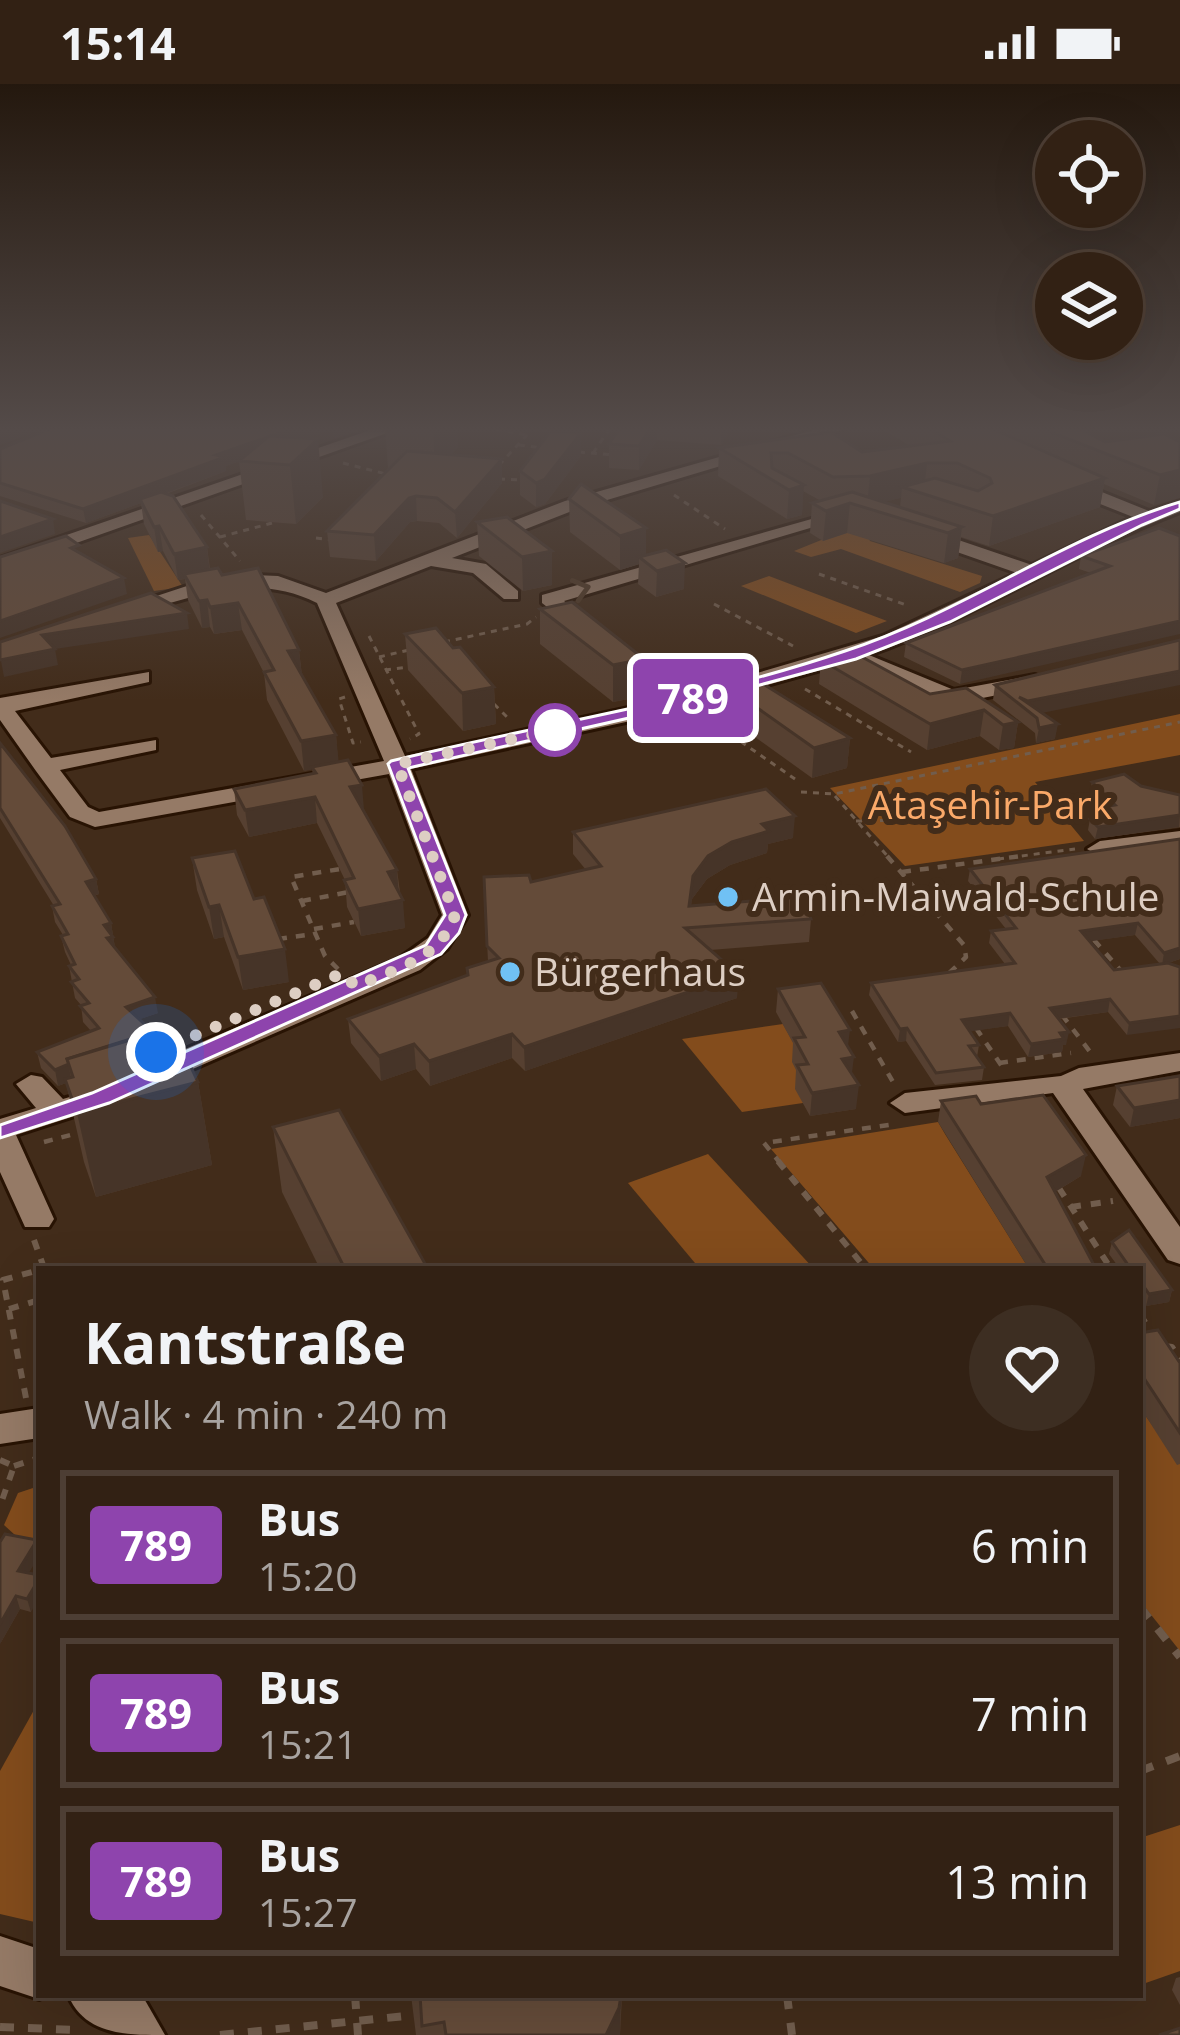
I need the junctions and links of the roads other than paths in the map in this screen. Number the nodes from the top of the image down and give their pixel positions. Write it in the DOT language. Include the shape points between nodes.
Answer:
graph roads {
  1 [pos="132,518"];
  2 [pos="543,518"];
  3 [pos="799,518"];
  4 [pos="1142,519"];
  5 [pos="60,525"];
  6 [pos="907,528"];
  7 [pos="86,534"];
  8 [pos="1172,534"];
  9 [pos="426,559"];
  10 [pos="0,565"];
  11 [pos="1037,573"];
  12 [pos="511,595"];
  13 [pos="325,600"];
  14 [pos="110,614"];
  15 [pos="850,655"];
  16 [pos="141,677"];
  17 [pos="1050,678"];
  18 [pos="962,697"];
  19 [pos="682,701"];
  20 [pos="1,706"];
  21 [pos="988,716"];
  22 [pos="148,745"];
  23 [pos="402,756"];
  24 [pos="44,766"];
  25 [pos="242,794"];
  26 [pos="256,819"];
  27 [pos="1180,839"];
  28 [pos="1100,849"];
  29 [pos="1180,1062"];
  30 [pos="31,1084"];
  31 [pos="1067,1086"];
  32 [pos="58,1112"];
  33 [pos="901,1113"];
  34 [pos="0,1132"];
  35 [pos="37,1219"];
  36 [pos="1180,1252"];
  37 [pos="0,1961"];
  38 [pos="36,1972"];
  1 -- 7 [label="street"];
  2 -- 9 [label="street"];
  19 -- 3 [label="street, one-way" via="549,599"];
  4 -- 8 [label="street"];
  4 -- 11 [label="street"];
  5 -- 7 [label="street"];
  6 -- 11 [label="street"];
  7 -- 10 [label="street"];
  9 -- 12 [label="street" via="479,568"];
  9 -- 13 [label="street"];
  11 -- 15 [label="street"];
  13 -- 14 [label="street" via="294,582 257,580"];
  13 -- 23 [label="street" via="355,685"];
  15 -- 18 [label="street"];
  15 -- 19 [label="street"];
  16 -- 20 [label="street"];
  17 -- 18 [label="street"];
  18 -- 21 [label="street"];
  19 -- 23 [label="street"];
  20 -- 24 [label="street"];
  22 -- 24 [label="street"];
  23 -- 25 [label="street"];
  23 -- 32 [label="street" via="455,915 434,950"];
  24 -- 25 [label="street" via="79,812 95,820"];
  25 -- 26 [label="street"];
  27 -- 28 [label="street"];
  29 -- 31 [label="street"];
  30 -- 32 [label="street"];
  31 -- 33 [label="street" via="1016,1088"];
  31 -- 36 [label="street"];
  32 -- 34 [label="street"];
  34 -- 35 [label="street"];
  37 -- 38 [label="street"];
}
